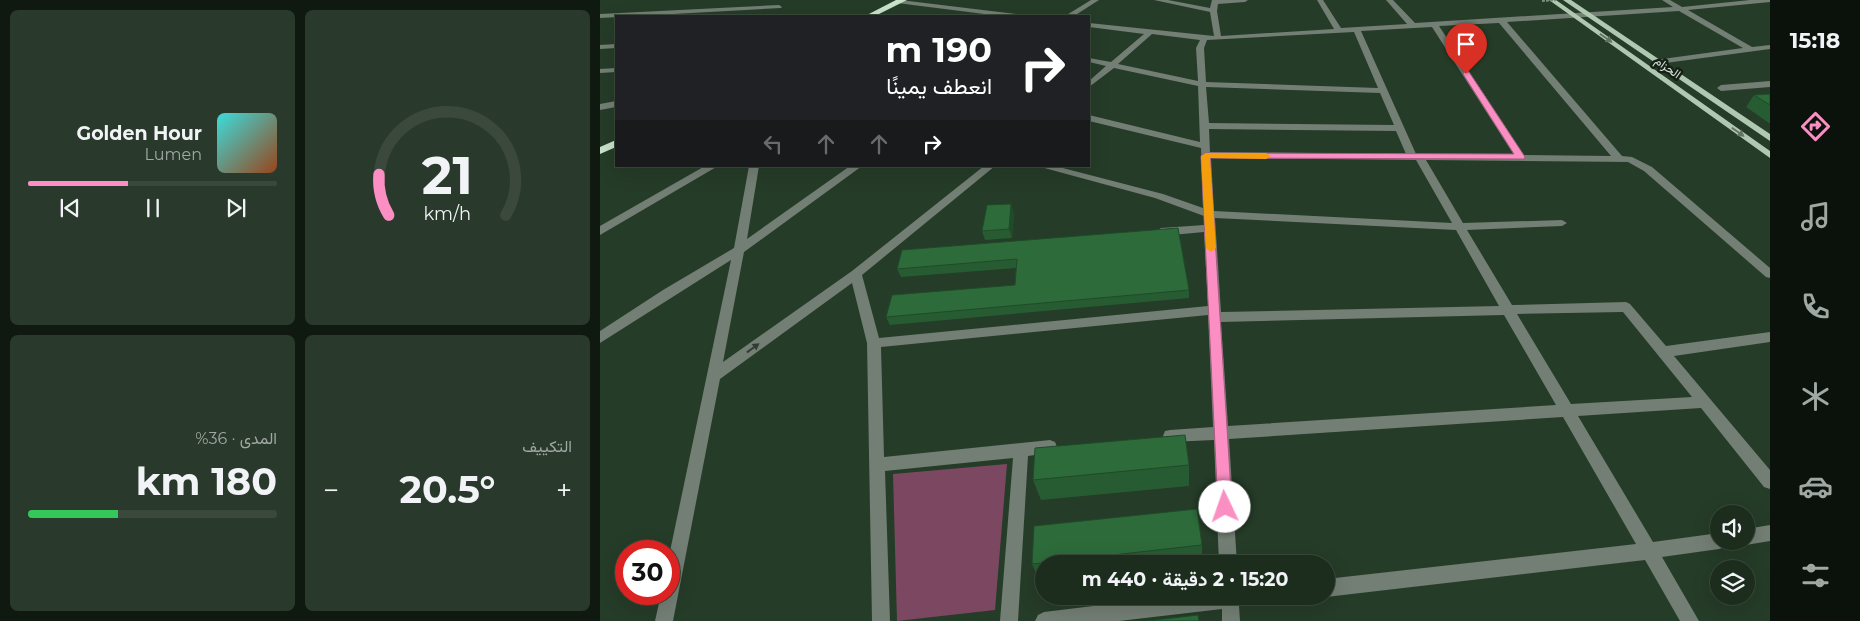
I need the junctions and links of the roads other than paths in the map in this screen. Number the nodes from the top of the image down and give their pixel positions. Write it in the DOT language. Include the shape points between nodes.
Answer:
graph roads {
  1 [pos="1096,0"];
  2 [pos="1157,0"];
  3 [pos="1244,0"];
  4 [pos="1320,0"];
  5 [pos="1390,0"];
  6 [pos="1552,0"];
  7 [pos="1566,0"];
  8 [pos="1665,0"];
  9 [pos="1770,0"];
  10 [pos="901,1"];
  11 [pos="1214,1"];
  12 [pos="1736,2"];
  13 [pos="779,3"];
  14 [pos="1681,9"];
  15 [pos="1213,11"];
  16 [pos="976,14"];
  17 [pos="871,15"];
  18 [pos="996,15"];
  19 [pos="1072,15"];
  20 [pos="1589,15"];
  21 [pos="600,16"];
  22 [pos="1574,16"];
  23 [pos="1502,20"];
  24 [pos="1434,24"];
  25 [pos="1090,25"];
  26 [pos="1412,25"];
  27 [pos="1356,28"];
  28 [pos="1338,29"];
  29 [pos="1150,32"];
  30 [pos="1205,38"];
  31 [pos="1218,38"];
  32 [pos="615,46"];
  33 [pos="600,47"];
  34 [pos="1770,47"];
  35 [pos="1752,50"];
  36 [pos="1090,60"];
  37 [pos="1658,62"];
  38 [pos="1111,66"];
  39 [pos="615,70"];
  40 [pos="600,72"];
  41 [pos="1090,84"];
  42 [pos="1202,84"];
  43 [pos="1770,84"];
  44 [pos="1721,88"];
  45 [pos="1383,91"];
  46 [pos="615,104"];
  47 [pos="600,106"];
  48 [pos="1090,118"];
  49 [pos="1204,126"];
  50 [pos="1400,128"];
  51 [pos="1770,138"];
  52 [pos="615,144"];
  53 [pos="600,151"];
  54 [pos="1206,151"];
  55 [pos="1770,155"];
  56 [pos="1416,157"];
  57 [pos="1520,157"];
  58 [pos="1619,159"];
  59 [pos="712,167"];
  60 [pos="754,167"];
  61 [pos="856,167"];
  62 [pos="989,167"];
  63 [pos="1046,167"];
  64 [pos="1209,214"];
  65 [pos="1562,223"];
  66 [pos="1459,227"];
  67 [pos="1210,228"];
  68 [pos="600,231"];
  69 [pos="1151,232"];
  70 [pos="892,246"];
  71 [pos="905,249"];
  72 [pos="739,250"];
  73 [pos="856,274"];
  74 [pos="1770,274"];
  75 [pos="1508,310"];
  76 [pos="1214,314"];
  77 [pos="1770,337"];
  78 [pos="600,338"];
  79 [pos="874,343"];
  80 [pos="1663,352"];
  81 [pos="714,376"];
  82 [pos="1704,402"];
  83 [pos="1567,411"];
  84 [pos="1221,432"];
  85 [pos="1154,438"];
  86 [pos="1068,446"];
  87 [pos="1021,450"];
  88 [pos="878,465"];
  89 [pos="1770,482"];
  90 [pos="1770,533"];
  91 [pos="1755,536"];
  92 [pos="1710,542"];
  93 [pos="1649,551"];
  94 [pos="1228,555"];
  95 [pos="1335,587"];
  96 [pos="1173,605"];
  97 [pos="1230,605"];
  98 [pos="664,621"];
  99 [pos="881,621"];
  100 [pos="1009,621"];
  101 [pos="1044,621"];
  102 [pos="1231,621"];
  103 [pos="1690,621"];
  1 -- 19 [label="street"];
  2 -- 15 [label="street"];
  3 -- 11 [label="street"];
  4 -- 28 [label="street"];
  5 -- 26 [label="street"];
  6 -- 22 [label="main road, الحزام"];
  7 -- 20 [label="main road, الحزام"];
  8 -- 14 [label="street"];
  9 -- 12 [label="street"];
  10 -- 16 [label="street"];
  10 -- 17 [label="highway"];
  11 -- 15 [label="street"];
  12 -- 14 [label="street"];
  13 -- 21 [label="street"];
  14 -- 20 [label="street"];
  14 -- 35 [label="street"];
  15 -- 31 [label="street"];
  16 -- 18 [label="street"];
  20 -- 22 [label="street"];
  20 -- 37 [label="main road, الحزام"];
  22 -- 23 [label="street"];
  22 -- 55 [label="main road, الحزام, one-way"];
  23 -- 24 [label="street"];
  23 -- 58 [label="street"];
  24 -- 26 [label="street"];
  24 -- 57 [label="street"];
  25 -- 29 [label="street"];
  26 -- 27 [label="street"];
  27 -- 28 [label="street"];
  27 -- 45 [label="street"];
  28 -- 31 [label="street"];
  29 -- 30 [label="street"];
  29 -- 38 [label="street"];
  30 -- 31 [label="street"];
  30 -- 42 [label="street" via="1200,48"];
  32 -- 33 [label="street"];
  34 -- 35 [label="street"];
  35 -- 37 [label="street"];
  36 -- 38 [label="street"];
  37 -- 51 [label="main road, الحزام"];
  38 -- 41 [label="street"];
  38 -- 42 [label="street"];
  39 -- 40 [label="street"];
  42 -- 45 [label="street"];
  42 -- 49 [label="street"];
  43 -- 44 [label="street"];
  45 -- 50 [label="street"];
  46 -- 47 [label="street"];
  48 -- 54 [label="street"];
  49 -- 50 [label="street"];
  49 -- 54 [label="street"];
  50 -- 56 [label="street"];
  52 -- 53 [label="highway"];
  54 -- 56 [label="street"];
  54 -- 64 [label="street"];
  56 -- 57 [label="street"];
  56 -- 66 [label="street"];
  57 -- 58 [label="street"];
  58 -- 74 [label="street" via="1634,161 1648,169"];
  59 -- 68 [label="street"];
  60 -- 72 [label="street"];
  61 -- 72 [label="street"];
  62 -- 70 [label="street"];
  63 -- 64 [label="street" via="1159,196"];
  64 -- 66 [label="street"];
  64 -- 67 [label="street"];
  65 -- 66 [label="street"];
  66 -- 75 [label="street"];
  67 -- 69 [label="street"];
  67 -- 76 [label="street"];
  70 -- 71 [label="street"];
  70 -- 73 [label="street"];
  72 -- 78 [label="street"];
  72 -- 81 [label="street"];
  73 -- 79 [label="street"];
  81 -- 73 [label="street, one-way"];
  75 -- 76 [label="street"];
  75 -- 80 [label="street" via="1626,306"];
  75 -- 83 [label="street"];
  76 -- 79 [label="street"];
  76 -- 84 [label="street"];
  77 -- 80 [label="street"];
  79 -- 88 [label="street"];
  80 -- 82 [label="street"];
  81 -- 98 [label="street"];
  82 -- 83 [label="street"];
  82 -- 89 [label="street"];
  83 -- 84 [label="street"];
  83 -- 93 [label="street"];
  84 -- 85 [label="street"];
  84 -- 94 [label="street"];
  86 -- 87 [label="street"];
  87 -- 88 [label="street"];
  87 -- 100 [label="street"];
  88 -- 99 [label="street"];
  90 -- 91 [label="street"];
  92 -- 93 [label="street"];
  93 -- 95 [label="street"];
  93 -- 103 [label="street"];
  96 -- 101 [label="street"];
  97 -- 102 [label="street"];
}
